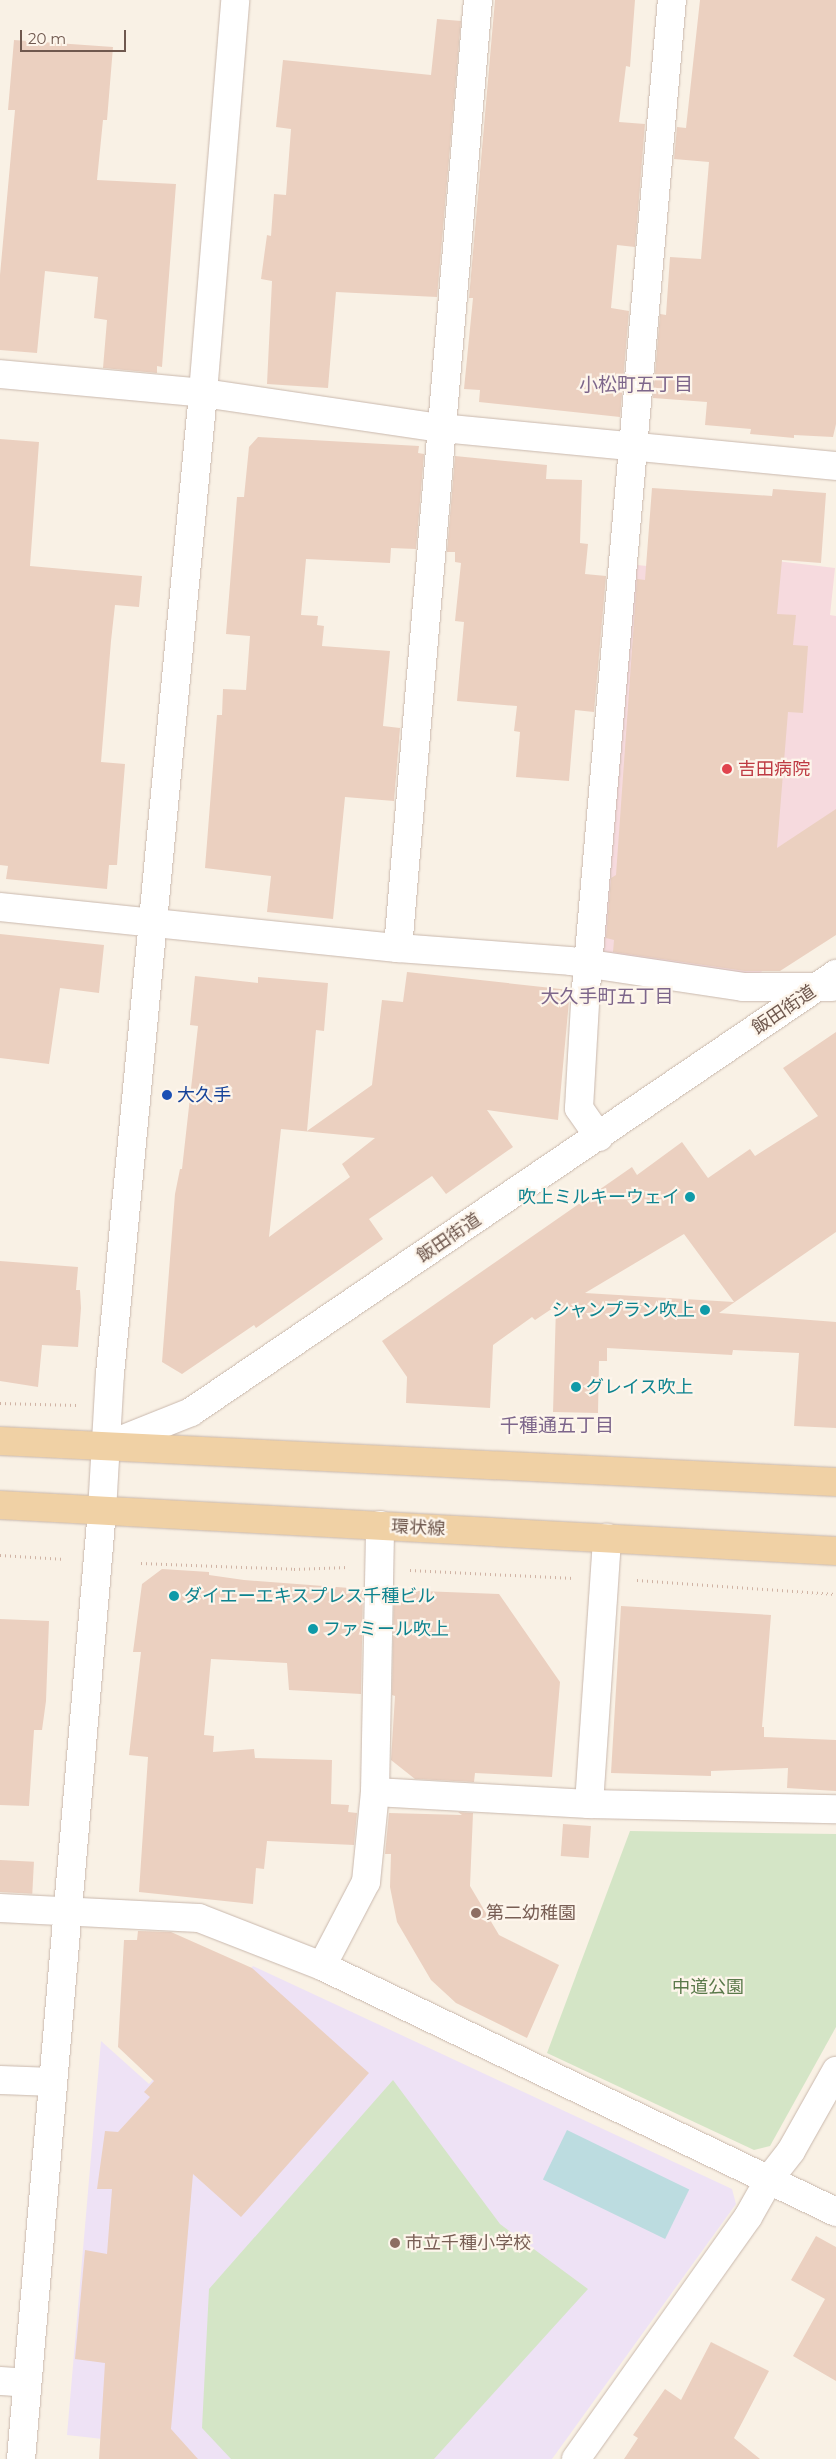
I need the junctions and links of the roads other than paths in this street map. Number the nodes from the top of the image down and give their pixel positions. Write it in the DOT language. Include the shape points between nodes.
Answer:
graph roads {
  1 [pos="235,0"];
  2 [pos="478,0"];
  3 [pos="672,0"];
  4 [pos="0,374"];
  5 [pos="203,394"];
  6 [pos="441,428"];
  7 [pos="631,445"];
  8 [pos="836,466"];
  9 [pos="0,907"];
  10 [pos="154,921"];
  11 [pos="398,948"];
  12 [pos="588,963"];
  13 [pos="831,982"];
  14 [pos="600,1137"];
  15 [pos="0,1440"];
  16 [pos="106,1446"];
  17 [pos="836,1482"];
  18 [pos="0,1505"];
  19 [pos="102,1511"];
  20 [pos="380,1526"];
  21 [pos="607,1538"];
  22 [pos="836,1551"];
  23 [pos="375,1792"];
  24 [pos="589,1804"];
  25 [pos="836,1809"];
  26 [pos="0,1908"];
  27 [pos="66,1912"];
  28 [pos="322,1966"];
  29 [pos="836,2071"];
  30 [pos="0,2080"];
  31 [pos="52,2082"];
  32 [pos="770,2178"];
  33 [pos="836,2212"];
  34 [pos="13,2382"];
  35 [pos="21,2459"];
  36 [pos="576,2459"];
  1 -- 5 [label="street"];
  2 -- 6 [label="street"];
  3 -- 7 [label="street"];
  4 -- 5 [label="street"];
  5 -- 6 [label="street"];
  5 -- 10 [label="street"];
  6 -- 7 [label="street"];
  6 -- 11 [label="street"];
  7 -- 8 [label="street"];
  7 -- 12 [label="street"];
  9 -- 10 [label="street"];
  10 -- 11 [label="street"];
  10 -- 16 [label="street"];
  11 -- 12 [label="street"];
  12 -- 13 [label="street" via="743,987"];
  12 -- 14 [label="street" via="579,1108"];
  13 -- 14 [label="street, 飯田街道"];
  14 -- 16 [label="street, 飯田街道" via="191,1412"];
  15 -- 16 [label="main road"];
  16 -- 17 [label="main road"];
  16 -- 19 [label="street"];
  18 -- 19 [label="main road, 環状線"];
  19 -- 20 [label="main road, 環状線"];
  19 -- 27 [label="street"];
  20 -- 21 [label="main road, 環状線"];
  20 -- 23 [label="street"];
  21 -- 22 [label="main road, 環状線"];
  21 -- 24 [label="street"];
  23 -- 24 [label="street"];
  23 -- 28 [label="street" via="366,1882"];
  24 -- 25 [label="street"];
  26 -- 27 [label="street"];
  27 -- 28 [label="street" via="198,1918"];
  27 -- 31 [label="street"];
  28 -- 32 [label="street"];
  29 -- 32 [label="street" via="792,2151"];
  30 -- 31 [label="street"];
  31 -- 34 [label="street"];
  32 -- 33 [label="street"];
  32 -- 36 [label="street" via="748,2218"];
  34 -- 35 [label="street"];
}
